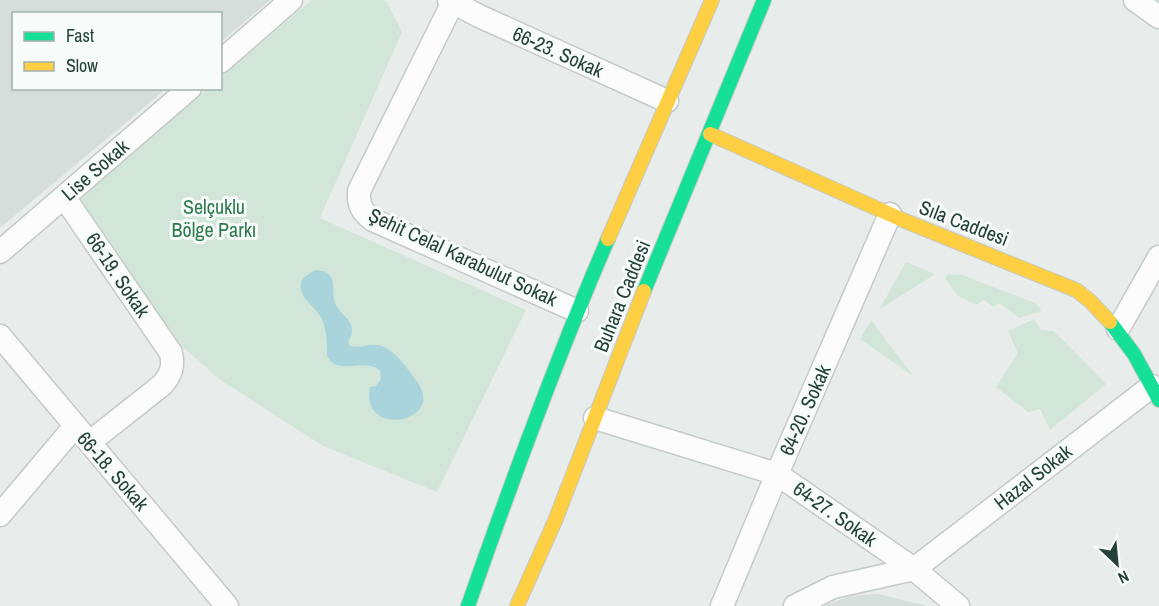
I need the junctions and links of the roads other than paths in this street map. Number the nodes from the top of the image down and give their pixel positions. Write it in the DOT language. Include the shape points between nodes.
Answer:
graph roads {
  1 [pos="291,0"];
  2 [pos="711,0"];
  3 [pos="764,0"];
  4 [pos="1135,0"];
  5 [pos="451,1"];
  6 [pos="482,8"];
  7 [pos="1159,17"];
  8 [pos="222,60"];
  9 [pos="188,90"];
  10 [pos="667,101"];
  11 [pos="710,134"];
  12 [pos="64,197"];
  13 [pos="890,214"];
  14 [pos="0,252"];
  15 [pos="1159,257"];
  16 [pos="577,311"];
  17 [pos="1118,329"];
  18 [pos="0,336"];
  19 [pos="1155,393"];
  20 [pos="595,418"];
  21 [pos="82,434"];
  22 [pos="777,474"];
  23 [pos="0,515"];
  24 [pos="914,569"];
  25 [pos="227,606"];
  26 [pos="468,606"];
  27 [pos="517,606"];
  28 [pos="722,606"];
  29 [pos="795,606"];
  30 [pos="958,606"];
  1 -- 8 [label="street"];
  2 -- 10 [label="main road, Buhara Caddesi"];
  3 -- 11 [label="main road, Buhara Caddesi"];
  4 -- 7 [label="street"];
  5 -- 6 [label="street, 66-23. Sokak"];
  5 -- 16 [label="street, Şehit Celal Karabulut Sokak" via="359,191 361,208 374,219"];
  6 -- 10 [label="street, 66-23. Sokak"];
  9 -- 12 [label="street, Lise Sokak"];
  10 -- 16 [label="main road, Buhara Caddesi"];
  11 -- 13 [label="main road, Sıla Caddesi"];
  11 -- 20 [label="main road, Buhara Caddesi"];
  12 -- 14 [label="street, Lise Sokak"];
  12 -- 21 [label="street, 66-19. Sokak" via="173,361 168,378"];
  13 -- 17 [label="main road, Sıla Caddesi" via="1068,285 1089,299"];
  13 -- 22 [label="street, 64-20. Sokak"];
  15 -- 17 [label="street"];
  16 -- 26 [label="main road, Buhara Caddesi"];
  17 -- 19 [label="main road, Sıla Caddesi"];
  18 -- 21 [label="street, 66-18. Sokak"];
  19 -- 24 [label="street, Hazal Sokak"];
  20 -- 22 [label="street, 64-27. Sokak"];
  20 -- 27 [label="main road, Buhara Caddesi"];
  21 -- 23 [label="street"];
  21 -- 25 [label="street, 66-18. Sokak"];
  22 -- 24 [label="street, 64-27. Sokak"];
  22 -- 28 [label="street, 64-20. Sokak"];
  24 -- 29 [label="street" via="833,587"];
  24 -- 30 [label="street, 64-27. Sokak"];
}
